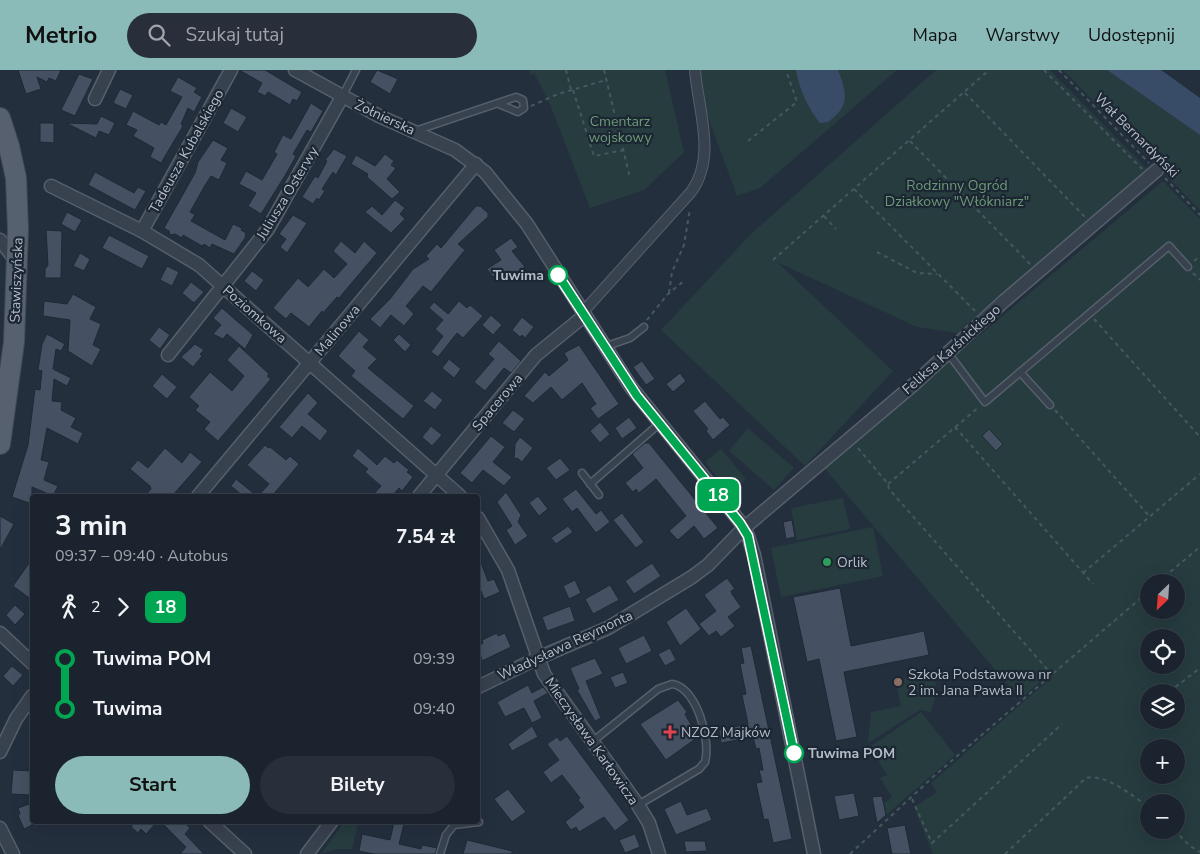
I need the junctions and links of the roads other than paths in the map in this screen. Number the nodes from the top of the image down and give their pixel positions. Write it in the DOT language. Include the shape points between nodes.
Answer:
graph roads {
  1 [pos="109,70"];
  2 [pos="231,70"];
  3 [pos="295,70"];
  4 [pos="356,70"];
  5 [pos="696,70"];
  6 [pos="342,97"];
  7 [pos="95,99"];
  8 [pos="499,104"];
  9 [pos="0,118"];
  10 [pos="414,131"];
  11 [pos="6,162"];
  12 [pos="476,164"];
  13 [pos="1153,173"];
  14 [pos="51,186"];
  15 [pos="142,231"];
  16 [pos="0,240"];
  17 [pos="18,263"];
  18 [pos="1188,267"];
  19 [pos="223,286"];
  20 [pos="583,315"];
  21 [pos="644,326"];
  22 [pos="603,347"];
  23 [pos="948,353"];
  24 [pos="168,355"];
  25 [pos="310,362"];
  26 [pos="1020,372"];
  27 [pos="1050,404"];
  28 [pos="659,424"];
  29 [pos="0,444"];
  30 [pos="582,473"];
  31 [pos="438,474"];
  32 [pos="590,484"];
  33 [pos="200,494"];
  34 [pos="421,494"];
  35 [pos="458,494"];
  36 [pos="599,495"];
  37 [pos="480,521"];
  38 [pos="744,528"];
  39 [pos="0,633"];
  40 [pos="538,658"];
  41 [pos="30,660"];
  42 [pos="480,686"];
  43 [pos="30,699"];
  44 [pos="592,742"];
  45 [pos="0,752"];
  46 [pos="638,804"];
  47 [pos="212,824"];
  48 [pos="330,824"];
  49 [pos="454,824"];
  50 [pos="0,828"];
  51 [pos="13,854"];
  52 [pos="245,854"];
  53 [pos="308,854"];
  54 [pos="440,854"];
  55 [pos="659,854"];
  56 [pos="814,854"];
  1 -- 7 [label="street"];
  2 -- 15 [label="street, Tadeusza Kubalskiego"];
  3 -- 6 [label="street, Żołnierska"];
  4 -- 6 [label="lane"];
  5 -- 20 [label="street" via="705,156 703,172 693,189"];
  6 -- 10 [label="street, Żołnierska"];
  6 -- 19 [label="street, Juliusza Osterwy" via="268,229"];
  8 -- 8 [label="lane" via="520,97 525,104 515,112"];
  8 -- 10 [label="lane"];
  9 -- 11 [label="main road, Stawiszyńska"];
  10 -- 12 [label="street, Żołnierska"];
  11 -- 17 [label="main road, Stawiszyńska" via="17,199"];
  12 -- 20 [label="street, Żołnierska" via="517,210"];
  12 -- 25 [label="street, Malinowa"];
  13 -- 23 [label="street, Feliksa Karśnickiego"];
  14 -- 15 [label="street, Poziomkowa"];
  15 -- 19 [label="street, Poziomkowa" via="184,254"];
  16 -- 17 [label="street"];
  17 -- 29 [label="main road, Stawiszyńska" via="12,368"];
  18 -- 26 [label="lane" via="1169,246"];
  19 -- 24 [label="street, Juliusza Osterwy"];
  19 -- 25 [label="street, Poziomkowa"];
  20 -- 22 [label="street, Żołnierska"];
  20 -- 31 [label="street, Spacerowa" via="536,356"];
  21 -- 22 [label="lane" via="630,338"];
  22 -- 28 [label="street, Żołnierska"];
  23 -- 26 [label="lane" via="985,402"];
  23 -- 38 [label="street, Feliksa Karśnickiego"];
  25 -- 31 [label="street, Poziomkowa"];
  25 -- 33 [label="street, Malinowa"];
  26 -- 27 [label="lane"];
  28 -- 32 [label="lane"];
  28 -- 38 [label="street, Żołnierska"];
  30 -- 32 [label="lane"];
  31 -- 34 [label="street, Spacerowa"];
  31 -- 35 [label="street"];
  32 -- 36 [label="lane"];
  37 -- 40 [label="street, Mieczysława Karłowicza" via="508,570"];
  38 -- 40 [label="street, Władysława Reymonta" via="708,565 648,606 608,628"];
  38 -- 56 [label="street, Żołnierska" via="754,555"];
  39 -- 41 [label="street"];
  40 -- 42 [label="street, Władysława Reymonta"];
  40 -- 44 [label="street, Mieczysława Karłowicza" via="544,674"];
  43 -- 45 [label="street"];
  44 -- 46 [label="street, Mieczysława Karłowicza"];
  44 -- 46 [label="lane" via="658,689 672,684 682,688 703,721 705,762 699,769"];
  46 -- 55 [label="street, Mieczysława Karłowicza" via="649,823"];
  47 -- 52 [label="street"];
  48 -- 53 [label="street"];
  49 -- 54 [label="lane" via="446,835"];
  50 -- 51 [label="street"];
}
